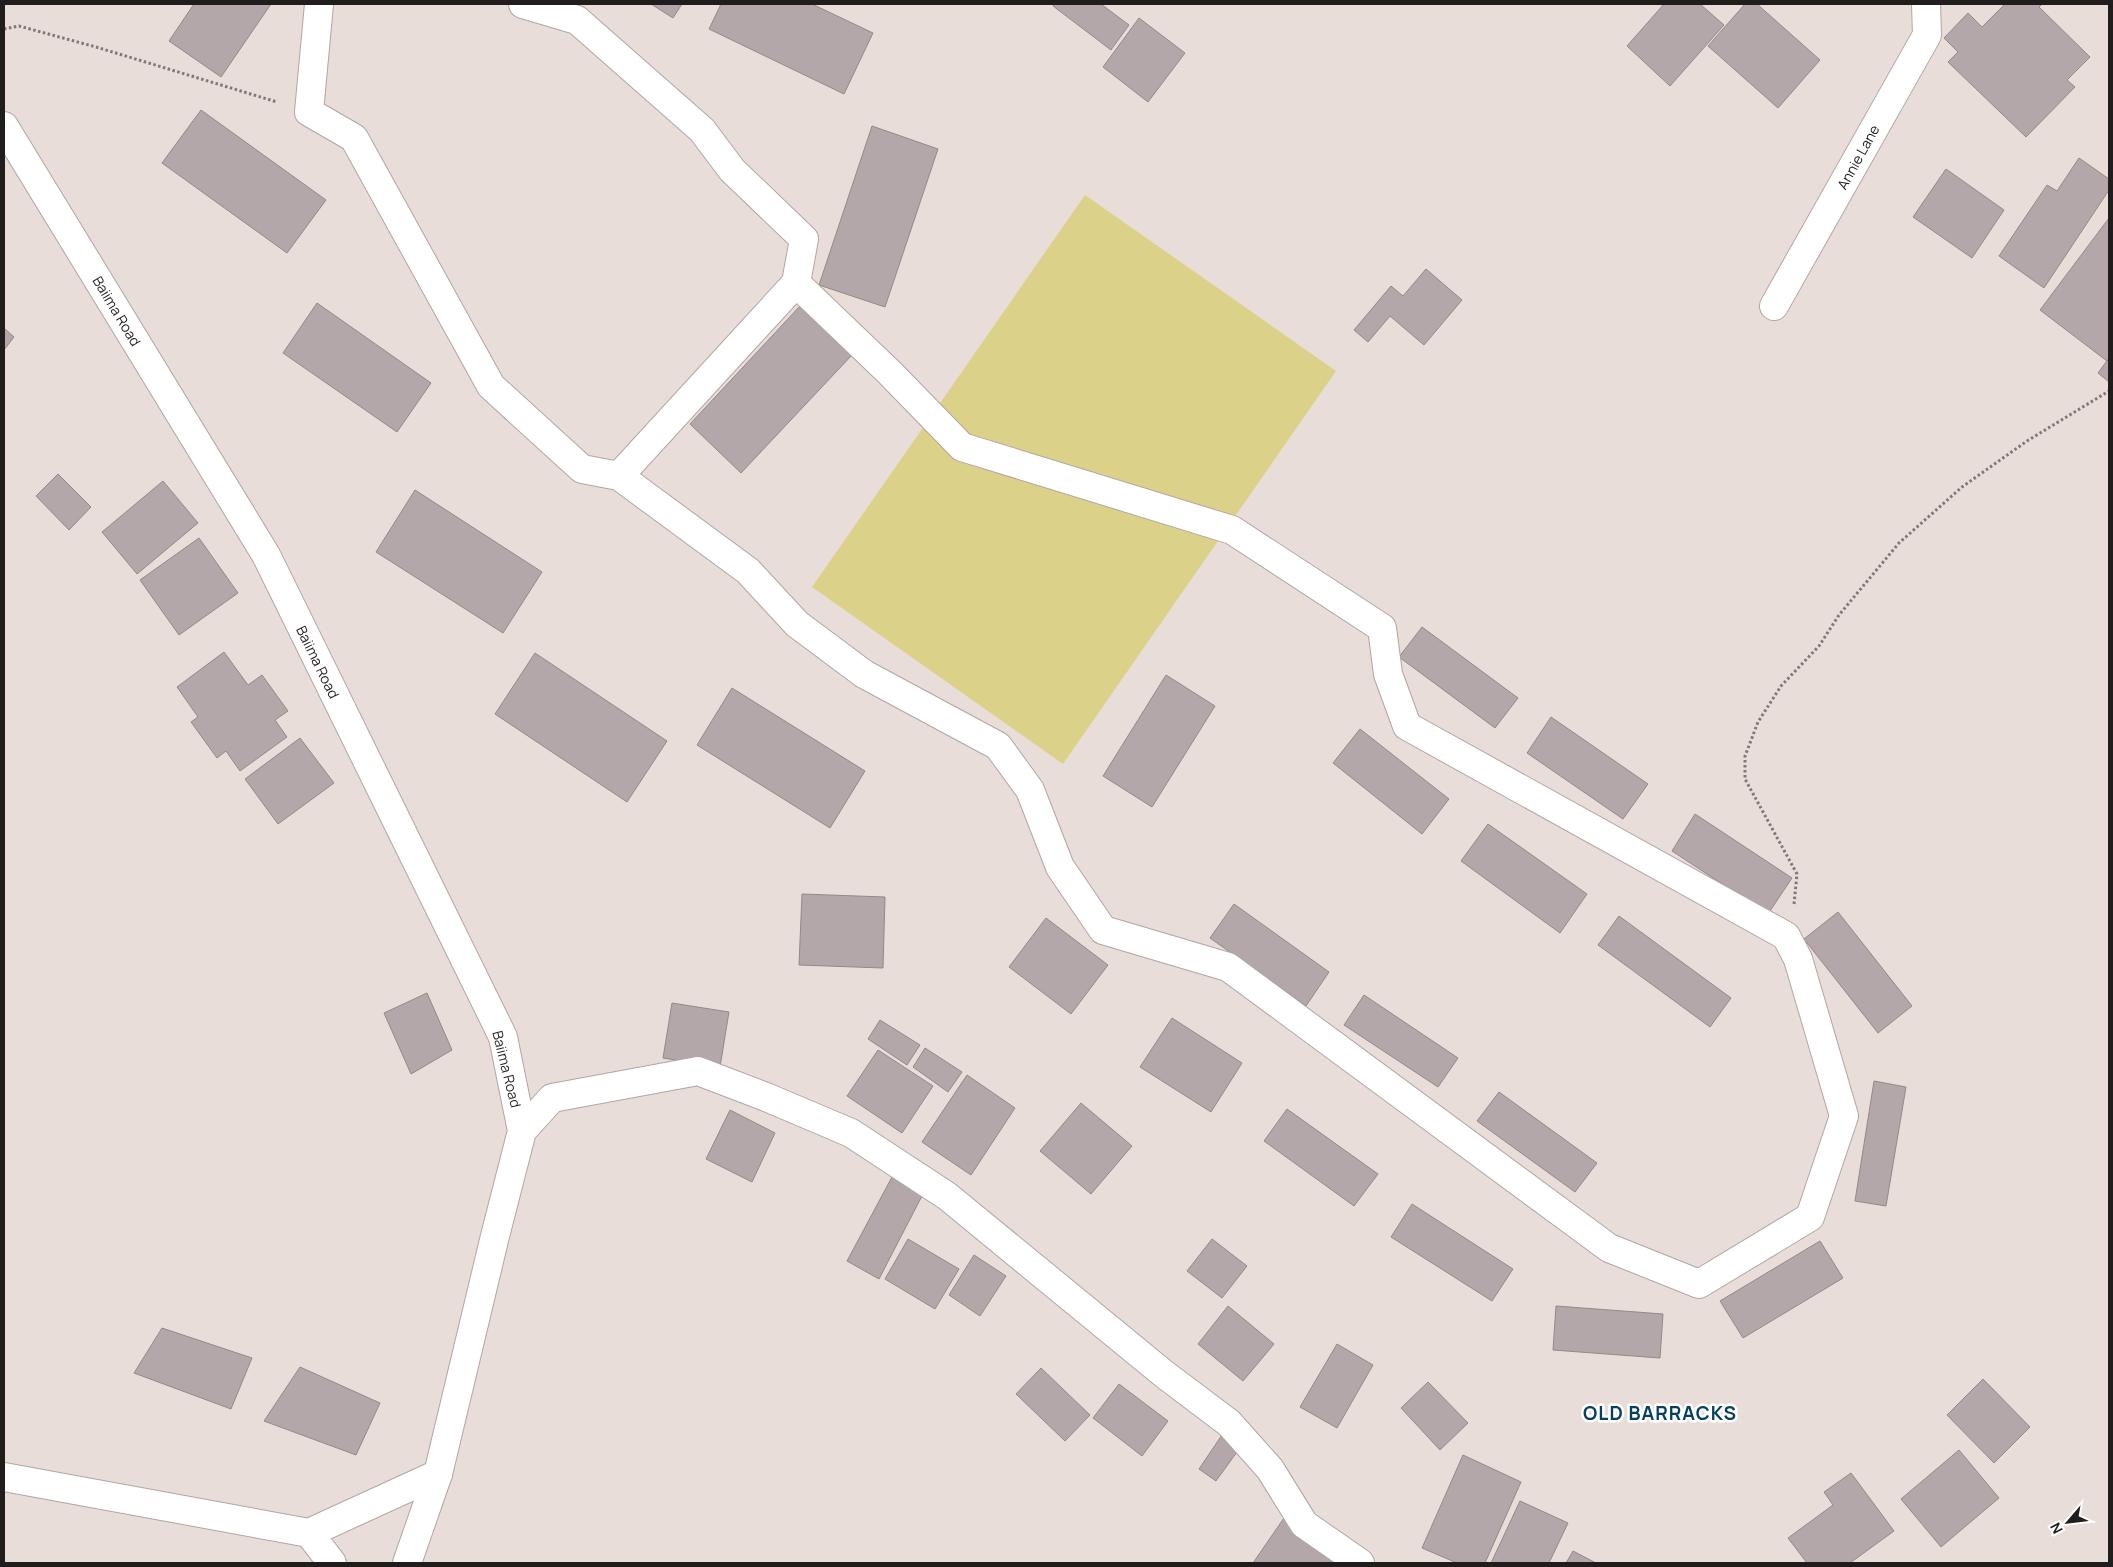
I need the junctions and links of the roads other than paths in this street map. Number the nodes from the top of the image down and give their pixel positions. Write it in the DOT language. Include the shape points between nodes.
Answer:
graph roads {
  1 [pos="319,4"];
  2 [pos="523,4"];
  3 [pos="1926,4"];
  4 [pos="4,126"];
  5 [pos="796,283"];
  6 [pos="1774,306"];
  7 [pos="619,476"];
  8 [pos="522,1131"];
  9 [pos="438,1474"];
  10 [pos="4,1477"];
  11 [pos="309,1533"];
  12 [pos="332,1563"];
  13 [pos="407,1563"];
  14 [pos="1360,1563"];
  1 -- 7 [label="street" via="309,112 354,138 490,386 582,469"];
  2 -- 5 [label="street" via="577,20 702,130 732,170 804,239"];
  3 -- 6 [label="street, Annie Lane" via="1927,35"];
  4 -- 8 [label="street, Baiima Road" via="266,556 503,1037"];
  5 -- 7 [label="street"];
  5 -- 7 [label="street" via="962,447 1232,530 1382,628 1388,674 1407,726 1786,936 1798,959 1844,1116 1810,1217 1699,1284 1609,1248 1228,967 1103,930 1060,867 1030,790 998,746 864,674 797,624 748,571"];
  8 -- 9 [label="street, Baiima Road"];
  8 -- 14 [label="street" via="552,1098 698,1071 851,1133 947,1196 1164,1374 1229,1423 1270,1469 1304,1524"];
  9 -- 11 [label="street"];
  9 -- 13 [label="street, Baiima Road"];
  10 -- 11 [label="street"];
  11 -- 12 [label="street"];
}
